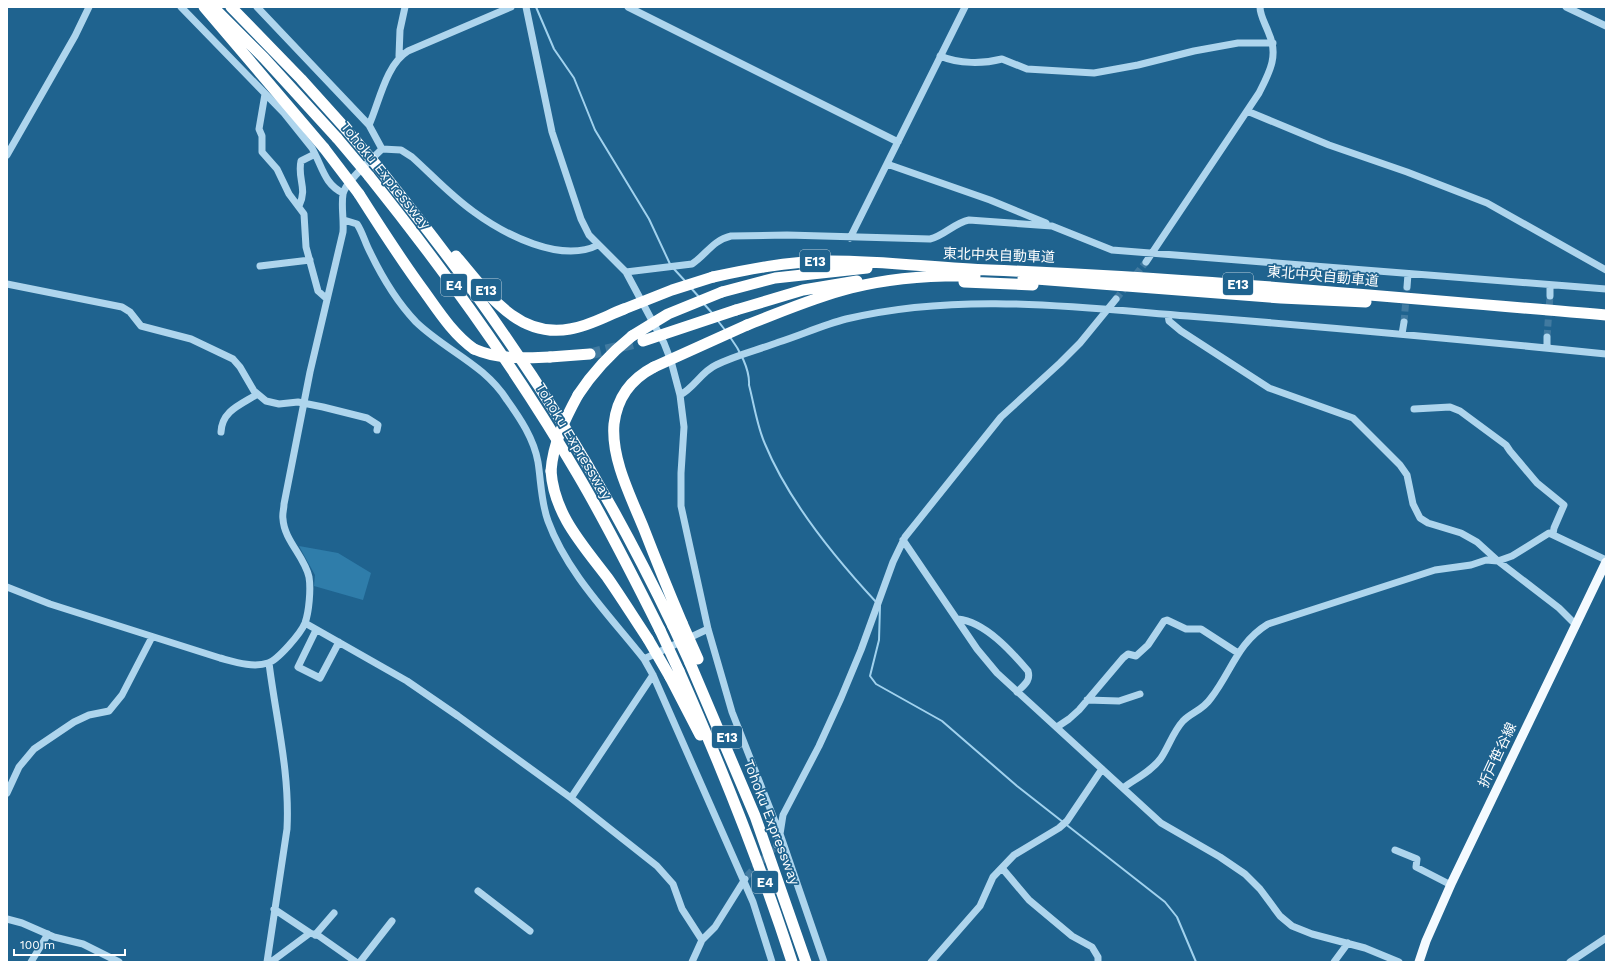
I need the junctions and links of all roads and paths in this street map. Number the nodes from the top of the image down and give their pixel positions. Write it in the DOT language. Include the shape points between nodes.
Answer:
graph roads {
  1 [pos="89,7"];
  2 [pos="181,7"];
  3 [pos="204,7"];
  4 [pos="213,7"];
  5 [pos="231,7"];
  6 [pos="257,7"];
  7 [pos="405,7"];
  8 [pos="511,7"];
  9 [pos="526,7"];
  10 [pos="628,7"];
  11 [pos="965,7"];
  12 [pos="1260,7"];
  13 [pos="1566,7"];
  14 [pos="1606,26"];
  15 [pos="1273,43"];
  16 [pos="399,56"];
  17 [pos="940,56"];
  18 [pos="265,94"];
  19 [pos="1247,110"];
  20 [pos="369,125"];
  21 [pos="898,142"];
  22 [pos="382,149"];
  23 [pos="320,151"];
  24 [pos="7,155"];
  25 [pos="887,164"];
  26 [pos="381,170"];
  27 [pos="343,192"];
  28 [pos="298,206"];
  29 [pos="344,220"];
  30 [pos="1052,226"];
  31 [pos="850,238"];
  32 [pos="598,246"];
  33 [pos="1151,253"];
  34 [pos="310,260"];
  35 [pos="1146,262"];
  36 [pos="260,266"];
  37 [pos="918,266"];
  38 [pos="1606,270"];
  39 [pos="626,272"];
  40 [pos="1408,274"];
  41 [pos="919,278"];
  42 [pos="1070,278"];
  43 [pos="7,284"];
  44 [pos="1550,285"];
  45 [pos="1407,288"];
  46 [pos="1606,289"];
  47 [pos="1550,296"];
  48 [pos="327,299"];
  49 [pos="1116,299"];
  50 [pos="1108,309"];
  51 [pos="1168,315"];
  52 [pos="1606,315"];
  53 [pos="1404,322"];
  54 [pos="1402,334"];
  55 [pos="1547,337"];
  56 [pos="637,340"];
  57 [pos="1546,348"];
  58 [pos="590,354"];
  59 [pos="1606,354"];
  60 [pos="256,395"];
  61 [pos="680,395"];
  62 [pos="304,404"];
  63 [pos="1414,409"];
  64 [pos="377,430"];
  65 [pos="221,432"];
  66 [pos="1553,534"];
  67 [pos="903,540"];
  68 [pos="1498,561"];
  69 [pos="1606,561"];
  70 [pos="7,587"];
  71 [pos="958,619"];
  72 [pos="305,623"];
  73 [pos="677,624"];
  74 [pos="1575,624"];
  75 [pos="708,629"];
  76 [pos="316,630"];
  77 [pos="152,637"];
  78 [pos="338,642"];
  79 [pos="1238,653"];
  80 [pos="644,659"];
  81 [pos="270,663"];
  82 [pos="653,675"];
  83 [pos="1017,692"];
  84 [pos="1140,694"];
  85 [pos="1088,700"];
  86 [pos="1057,727"];
  87 [pos="1102,769"];
  88 [pos="1123,788"];
  89 [pos="7,793"];
  90 [pos="571,798"];
  91 [pos="735,803"];
  92 [pos="755,816"];
  93 [pos="780,834"];
  94 [pos="777,845"];
  95 [pos="1395,850"];
  96 [pos="1002,868"];
  97 [pos="745,878"];
  98 [pos="1451,885"];
  99 [pos="478,891"];
  100 [pos="274,909"];
  101 [pos="334,913"];
  102 [pos="7,919"];
  103 [pos="392,922"];
  104 [pos="530,931"];
  105 [pos="48,934"];
  106 [pos="312,934"];
  107 [pos="1606,938"];
  108 [pos="702,940"];
  109 [pos="1348,943"];
  110 [pos="31,962"];
  111 [pos="119,962"];
  112 [pos="267,962"];
  113 [pos="271,962"];
  114 [pos="356,962"];
  115 [pos="360,962"];
  116 [pos="692,962"];
  117 [pos="772,962"];
  118 [pos="792,962"];
  119 [pos="806,962"];
  120 [pos="824,962"];
  121 [pos="931,962"];
  122 [pos="1098,962"];
  123 [pos="1334,962"];
  124 [pos="1400,962"];
  125 [pos="1419,962"];
  126 [pos="1570,962"];
  1 -- 24 [label="street"];
  2 -- 18 [label="street"];
  3 -- 23 [label="highway"];
  4 -- 91 [label="highway, Tohoku Expressway / E4, bridge" via="264,58 369,176 446,274 539,410 607,526 660,630"];
  5 -- 26 [label="highway, Tohoku Expressway / E4, bridge" via="301,79"];
  6 -- 20 [label="street"];
  7 -- 16 [label="street" via="400,30"];
  8 -- 16 [label="street"];
  9 -- 32 [label="street" via="552,132 581,219"];
  10 -- 21 [label="street"];
  11 -- 17 [label="street"];
  12 -- 15 [label="street"];
  13 -- 14 [label="street"];
  15 -- 17 [label="street" via="1238,44 1194,51 1094,73 1027,69 1002,58 991,62 953,61"];
  15 -- 19 [label="street" via="1272,65 1259,93"];
  16 -- 20 [label="street"];
  17 -- 21 [label="street"];
  18 -- 23 [label="street"];
  18 -- 28 [label="street" via="259,130 262,136 262,152 277,169"];
  19 -- 33 [label="street"];
  19 -- 38 [label="street" via="1329,145 1487,204"];
  20 -- 22 [label="street"];
  21 -- 25 [label="street"];
  22 -- 27 [label="street"];
  22 -- 32 [label="street" via="401,150 412,157 473,212 528,242 565,252 582,252"];
  23 -- 27 [label="street" via="329,184"];
  23 -- 28 [label="street" via="301,161 300,173 304,194"];
  23 -- 58 [label="highway, bridge" via="359,194 453,331 474,349 507,358"];
  25 -- 30 [label="street" via="990,200"];
  25 -- 31 [label="street"];
  26 -- 37 [label="highway, E13, bridge" via="496,302 516,319 545,330 563,330 580,326 672,290 713,277 763,266 845,261"];
  26 -- 73 [label="highway, Tohoku Expressway / E4" via="456,267 548,401"];
  27 -- 29 [label="street"];
  28 -- 34 [label="street" via="304,214 304,238"];
  29 -- 48 [label="street"];
  29 -- 80 [label="street" via="357,224 376,265 406,311 428,333 486,373 508,400 534,448 546,514 561,549 586,587"];
  30 -- 31 [label="street" via="969,220 930,239"];
  30 -- 33 [label="street" via="1112,250"];
  31 -- 39 [label="street" via="730,236 714,243 692,264"];
  32 -- 39 [label="street"];
  33 -- 35 [label="street"];
  33 -- 40 [label="street"];
  34 -- 36 [label="street"];
  34 -- 48 [label="street" via="318,291"];
  37 -- 42 [label="highway, 東北中央自動車道 / E13"];
  37 -- 56 [label="highway, E13, bridge" via="799,274 756,283 722,292 668,314"];
  39 -- 61 [label="street" via="664,343"];
  40 -- 44 [label="street"];
  40 -- 45 [label="street"];
  41 -- 42 [label="highway, 東北中央自動車道 / E13"];
  41 -- 56 [label="highway, E13, bridge" via="822,285"];
  41 -- 73 [label="highway, E13, bridge" via="884,281 844,290 747,325 654,367 636,378 625,392 616,416 615,440 618,458"];
  42 -- 52 [label="highway, 東北中央自動車道 / E13" via="1202,281"];
  43 -- 60 [label="street" via="127,309 141,326 191,339 233,359"];
  44 -- 46 [label="street"];
  44 -- 47 [label="street"];
  48 -- 62 [label="street"];
  49 -- 50 [label="street"];
  50 -- 51 [label="street"];
  50 -- 61 [label="street" via="1019,303 927,306 845,320 713,366 689,390"];
  50 -- 67 [label="street" via="1065,358 1001,417"];
  51 -- 54 [label="street"];
  51 -- 68 [label="street" via="1169,321 1181,331 1269,388 1353,418 1407,475 1413,504 1420,518 1461,533 1477,542"];
  53 -- 54 [label="street"];
  54 -- 57 [label="street"];
  55 -- 57 [label="street"];
  56 -- 91 [label="highway, E13, bridge" via="614,350 578,395 554,449 551,471 554,496 564,518 648,639"];
  57 -- 59 [label="street"];
  60 -- 62 [label="street" via="273,403"];
  60 -- 65 [label="street" via="226,415"];
  61 -- 75 [label="street" via="684,427 681,506"];
  62 -- 64 [label="street" via="367,418 378,426"];
  62 -- 72 [label="street" via="283,519 285,529 309,577 310,594"];
  63 -- 66 [label="street" via="1450,407 1460,411 1506,445 1537,483 1564,505"];
  66 -- 68 [label="street" via="1549,533 1512,556"];
  66 -- 69 [label="street"];
  67 -- 71 [label="street"];
  67 -- 93 [label="street" via="841,698 783,815"];
  68 -- 74 [label="street" via="1559,608"];
  68 -- 79 [label="street" via="1486,560 1471,565 1435,570 1268,624 1254,632"];
  69 -- 74 [label="main road, 折戸笹谷線"];
  70 -- 77 [label="street" via="50,604"];
  71 -- 83 [label="street" via="977,649"];
  71 -- 83 [label="street" via="969,620 979,625 1003,644 1028,671 1029,681"];
  72 -- 76 [label="street"];
  72 -- 81 [label="street" via="279,656"];
  73 -- 92 [label="highway, E13, bridge" via="748,792"];
  74 -- 98 [label="main road, 折戸笹谷線"];
  75 -- 80 [label="street"];
  75 -- 93 [label="street" via="732,712"];
  76 -- 78 [label="street"];
  76 -- 78 [label="street" via="298,666 320,678"];
  77 -- 81 [label="street" via="240,664"];
  77 -- 89 [label="street" via="122,695 109,711 89,715 74,722 34,749 19,767"];
  78 -- 90 [label="street" via="407,681"];
  79 -- 85 [label="street" via="1201,629 1186,629 1167,620 1141,652 1136,656 1128,654 1123,658"];
  79 -- 88 [label="street" via="1203,709 1184,720 1160,759"];
  80 -- 82 [label="street"];
  81 -- 100 [label="street" via="286,770 288,802"];
  82 -- 90 [label="street"];
  82 -- 97 [label="street"];
  83 -- 86 [label="street"];
  84 -- 85 [label="street" via="1119,701"];
  85 -- 86 [label="street"];
  86 -- 87 [label="street"];
  87 -- 88 [label="street"];
  87 -- 96 [label="street" via="1067,821 1014,855"];
  88 -- 109 [label="street" via="1160,822 1245,874 1260,888 1280,916 1292,926"];
  90 -- 108 [label="street" via="666,875"];
  91 -- 118 [label="highway, Tohoku Expressway / E4"];
  92 -- 119 [label="highway, Tohoku Expressway / E4"];
  93 -- 94 [label="street"];
  93 -- 120 [label="street"];
  95 -- 98 [label="street" via="1417,859 1416,867"];
  96 -- 121 [label="street" via="988,885 980,906"];
  96 -- 122 [label="street" via="1029,900 1072,936 1092,947"];
  97 -- 108 [label="street" via="715,927"];
  97 -- 117 [label="street"];
  98 -- 125 [label="main road, 折戸笹谷線"];
  99 -- 104 [label="street"];
  100 -- 106 [label="street"];
  100 -- 112 [label="street"];
  101 -- 106 [label="street"];
  102 -- 105 [label="street"];
  103 -- 115 [label="street"];
  105 -- 110 [label="street"];
  105 -- 111 [label="street" via="83,944"];
  106 -- 113 [label="street"];
  106 -- 114 [label="street" via="330,943"];
  107 -- 126 [label="street"];
  108 -- 116 [label="street"];
  109 -- 123 [label="street"];
  109 -- 124 [label="street"];
}
